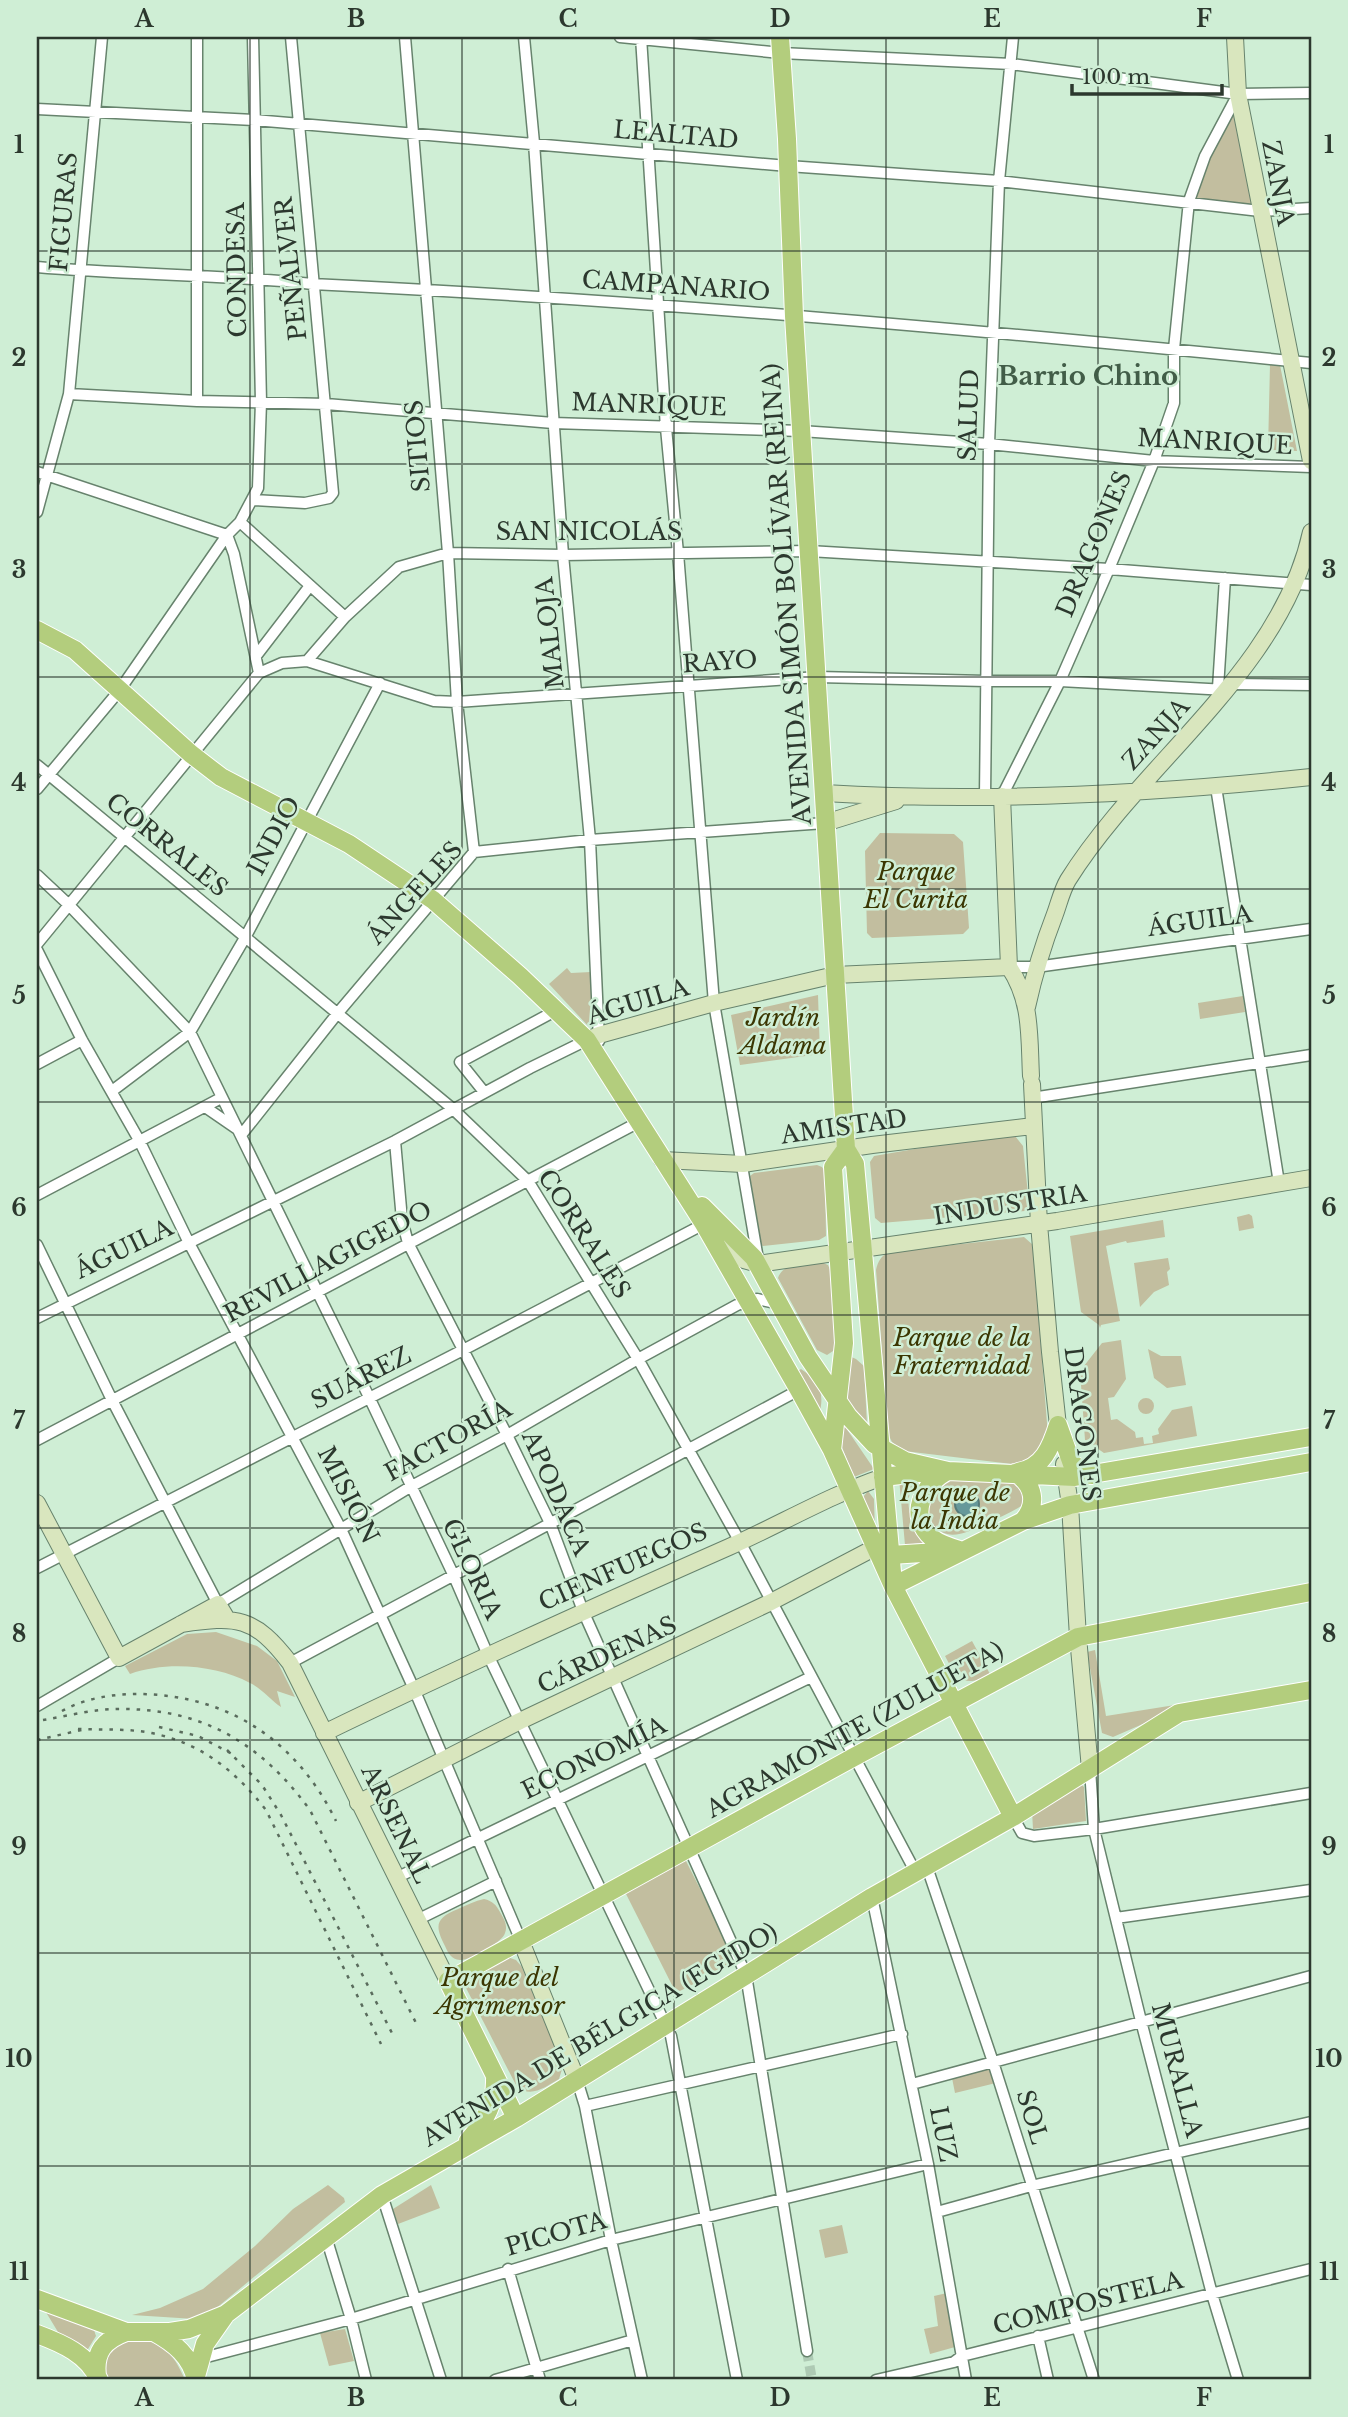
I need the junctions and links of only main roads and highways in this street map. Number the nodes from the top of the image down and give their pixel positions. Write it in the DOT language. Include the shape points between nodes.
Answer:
graph roads {
  1 [pos="780,45"];
  2 [pos="37,630"];
  3 [pos="846,1149"];
  4 [pos="666,1166"];
  5 [pos="844,1343"];
  6 [pos="808,1357"];
  7 [pos="837,1401"];
  8 [pos="1311,1437"];
  9 [pos="1280,1441"];
  10 [pos="832,1450"];
  11 [pos="881,1450"];
  12 [pos="1311,1462"];
  13 [pos="1284,1466"];
  14 [pos="948,1471"];
  15 [pos="1015,1473"];
  16 [pos="1092,1475"];
  17 [pos="883,1477"];
  18 [pos="1023,1521"];
  19 [pos="883,1551"];
  20 [pos="963,1551"];
  21 [pos="893,1586"];
  22 [pos="1311,1592"];
  23 [pos="945,1684"];
  24 [pos="1311,1689"];
  25 [pos="974,1693"];
  26 [pos="956,1703"];
  27 [pos="1013,1816"];
  28 [pos="448,1981"];
  29 [pos="495,2079"];
  30 [pos="516,2118"];
  31 [pos="463,2147"];
  32 [pos="37,2300"];
  33 [pos="226,2314"];
  34 [pos="126,2332"];
  35 [pos="154,2332"];
  36 [pos="37,2334"];
  37 [pos="197,2372"];
  38 [pos="98,2378"];
  1 -- 3 [label="main road, AVENIDA SIMÓN BOLÍVAR (REINA)"];
  2 -- 4 [label="main road" via="75,650 221,777 369,855 433,900 593,1038 600,1058"];
  3 -- 5 [label="main road, AVENIDA SIMÓN BOLÍVAR (REINA)" via="833,1167"];
  3 -- 11 [label="main road, AVENIDA SIMÓN BOLÍVAR (REINA)" via="855,1164"];
  4 -- 6 [label="main road" via="758,1264"];
  4 -- 10 [label="main road" via="718,1247"];
  5 -- 6 [label="main road" via="830,1361"];
  5 -- 7 [label="main road, AVENIDA SIMÓN BOLÍVAR (REINA)"];
  6 -- 7 [label="main road"];
  7 -- 10 [label="main road, AVENIDA SIMÓN BOLÍVAR (REINA)"];
  7 -- 11 [label="main road"];
  8 -- 9 [label="main road"];
  9 -- 13 [label="main road" via="1293,1454"];
  9 -- 16 [label="main road"];
  10 -- 19 [label="main road"];
  11 -- 14 [label="main road"];
  11 -- 17 [label="main road, AVENIDA SIMÓN BOLÍVAR (REINA)"];
  12 -- 13 [label="main road"];
  13 -- 18 [label="main road" via="1070,1504"];
  14 -- 15 [label="main road"];
  14 -- 17 [label="main road, CIENFUEGOS"];
  14 -- 20 [label="main road" via="927,1486 921,1500 921,1521 932,1538"];
  15 -- 16 [label="main road"];
  15 -- 16 [label="main road" via="1044,1458 1058,1425 1072,1464"];
  15 -- 18 [label="main road" via="1032,1491 1032,1507"];
  17 -- 19 [label="main road, AVENIDA SIMÓN BOLÍVAR (REINA)"];
  18 -- 20 [label="main road"];
  19 -- 20 [label="main road"];
  19 -- 21 [label="main road, AVENIDA SIMÓN BOLÍVAR (REINA)"];
  20 -- 21 [label="main road"];
  21 -- 23 [label="main road"];
  22 -- 25 [label="main road, AGRAMONTE (ZULUETA)" via="1077,1637"];
  23 -- 25 [label="main road"];
  23 -- 26 [label="main road"];
  24 -- 27 [label="main road, AVENIDA DE BÉLGICA (EGIDO)" via="1179,1713"];
  25 -- 26 [label="main road, AGRAMONTE (ZULUETA)"];
  26 -- 27 [label="main road"];
  26 -- 28 [label="main road, AGRAMONTE (ZULUETA)"];
  27 -- 30 [label="main road, AVENIDA DE BÉLGICA (EGIDO)" via="872,1897"];
  28 -- 29 [label="main road, ARSENAL"];
  29 -- 30 [label="main road, ARSENAL"];
  29 -- 31 [label="main road" via="496,2091 484,2120"];
  30 -- 31 [label="main road, AVENIDA DE BÉLGICA (EGIDO)"];
  31 -- 33 [label="main road, AVENIDA DE BÉLGICA (EGIDO)" via="382,2195"];
  32 -- 34 [label="main road, AVENIDA DE BÉLGICA (EGIDO)"];
  33 -- 35 [label="main road, AVENIDA DE BÉLGICA (EGIDO)" via="189,2329"];
  33 -- 37 [label="main road, AVENIDA DE BÉLGICA (EGIDO)" via="205,2344"];
  34 -- 35 [label="main road, AVENIDA DE BÉLGICA (EGIDO)"];
  34 -- 38 [label="main road" via="108,2340 97,2354"];
  35 -- 37 [label="main road" via="181,2351"];
  36 -- 38 [label="main road" via="73,2350"];
}
